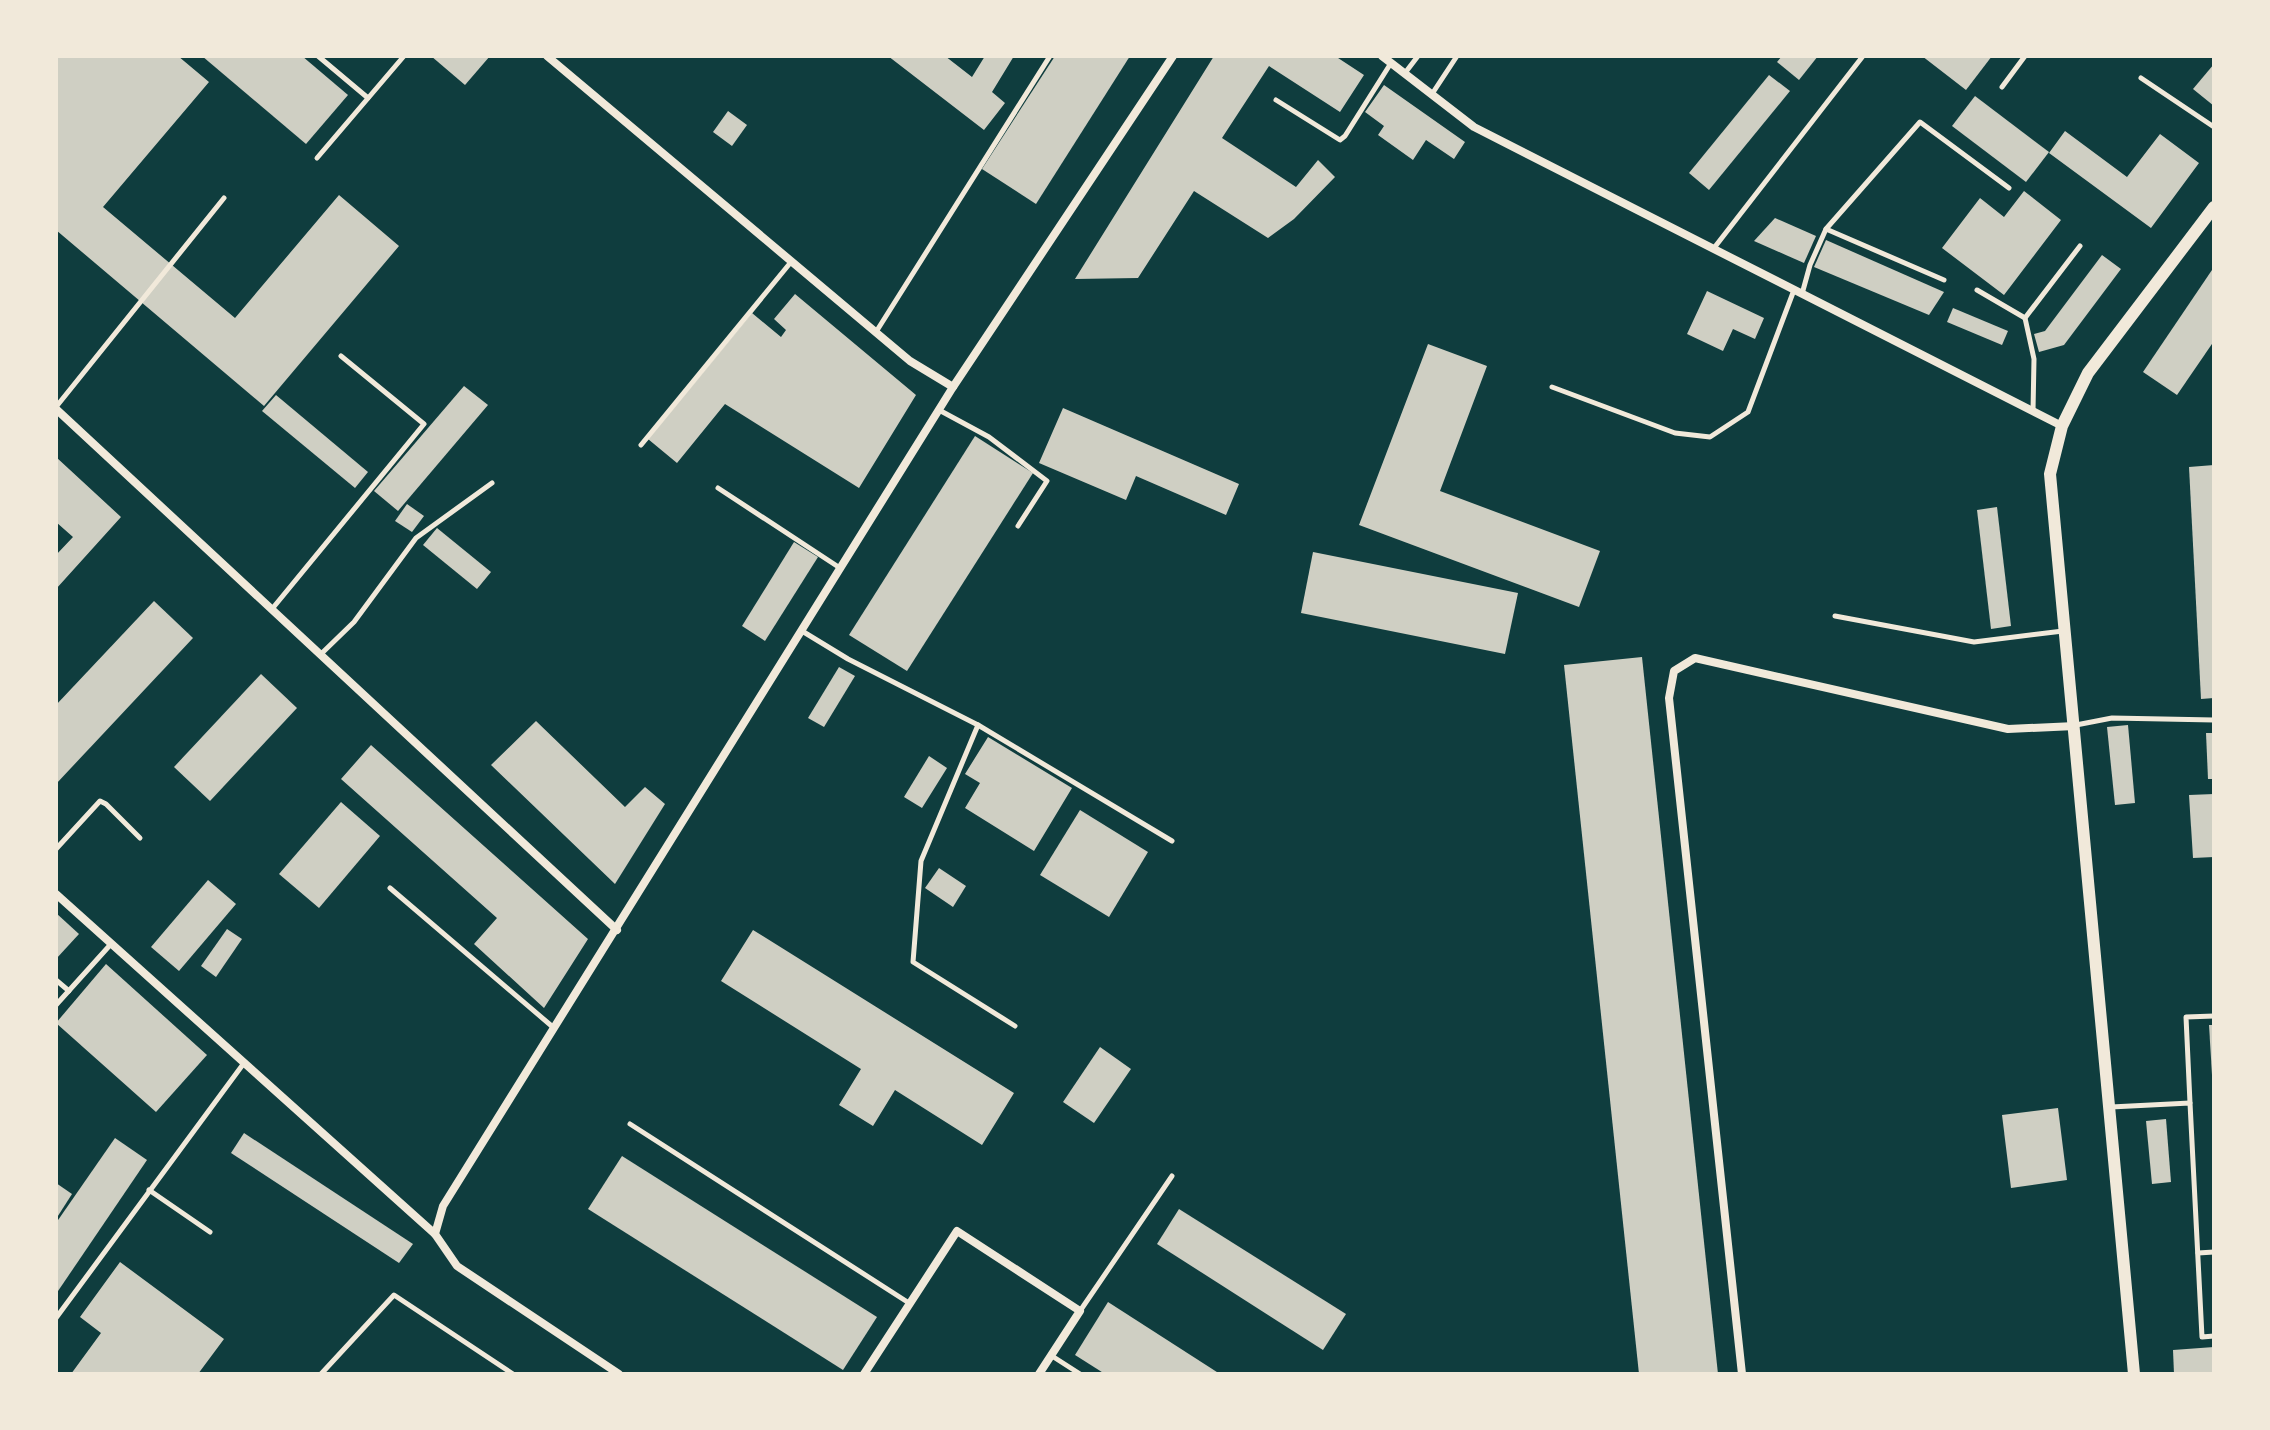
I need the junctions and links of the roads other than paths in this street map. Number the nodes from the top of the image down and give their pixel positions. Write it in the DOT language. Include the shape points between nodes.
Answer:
graph roads {
  1 [pos="318,56"];
  2 [pos="404,56"];
  3 [pos="547,56"];
  4 [pos="1050,56"];
  5 [pos="1173,56"];
  6 [pos="1382,56"];
  7 [pos="1418,56"];
  8 [pos="1457,56"];
  9 [pos="2025,56"];
  10 [pos="1859,57"];
  11 [pos="1391,63"];
  12 [pos="1405,73"];
  13 [pos="2141,78"];
  14 [pos="2002,87"];
  15 [pos="1432,94"];
  16 [pos="368,98"];
  17 [pos="1276,100"];
  18 [pos="2214,127"];
  19 [pos="317,158"];
  20 [pos="2009,188"];
  21 [pos="224,198"];
  22 [pos="2213,209"];
  23 [pos="1826,229"];
  24 [pos="2080,246"];
  25 [pos="1714,249"];
  26 [pos="792,261"];
  27 [pos="1944,280"];
  28 [pos="1977,290"];
  29 [pos="1798,292"];
  30 [pos="2025,318"];
  31 [pos="876,332"];
  32 [pos="341,356"];
  33 [pos="953,387"];
  34 [pos="1552,387"];
  35 [pos="56,408"];
  36 [pos="939,410"];
  37 [pos="2033,411"];
  38 [pos="2062,426"];
  39 [pos="641,445"];
  40 [pos="492,483"];
  41 [pos="718,488"];
  42 [pos="1018,526"];
  43 [pos="841,568"];
  44 [pos="272,610"];
  45 [pos="1835,616"];
  46 [pos="802,631"];
  47 [pos="2065,631"];
  48 [pos="320,654"];
  49 [pos="2214,720"];
  50 [pos="978,725"];
  51 [pos="2075,726"];
  52 [pos="140,838"];
  53 [pos="1172,841"];
  54 [pos="56,849"];
  55 [pos="390,888"];
  56 [pos="56,894"];
  57 [pos="617,930"];
  58 [pos="111,943"];
  59 [pos="56,980"];
  60 [pos="69,991"];
  61 [pos="56,1005"];
  62 [pos="2214,1016"];
  63 [pos="1015,1026"];
  64 [pos="554,1029"];
  65 [pos="244,1063"];
  66 [pos="2190,1103"];
  67 [pos="2110,1108"];
  68 [pos="630,1124"];
  69 [pos="1172,1176"];
  70 [pos="149,1190"];
  71 [pos="210,1232"];
  72 [pos="435,1234"];
  73 [pos="2214,1252"];
  74 [pos="2198,1253"];
  75 [pos="910,1304"];
  76 [pos="1080,1311"];
  77 [pos="56,1318"];
  78 [pos="2214,1336"];
  79 [pos="1051,1355"];
  80 [pos="502,1367"];
  81 [pos="321,1374"];
  82 [pos="498,1374"];
  83 [pos="513,1374"];
  84 [pos="619,1374"];
  85 [pos="864,1374"];
  86 [pos="1039,1374"];
  87 [pos="1080,1374"];
  88 [pos="1742,1374"];
  89 [pos="2134,1374"];
  1 -- 16 [label="lane"];
  2 -- 16 [label="lane"];
  3 -- 26 [label="street"];
  4 -- 31 [label="lane"];
  5 -- 33 [label="street"];
  6 -- 11 [label="street"];
  7 -- 12 [label="lane"];
  8 -- 15 [label="lane"];
  9 -- 14 [label="lane"];
  10 -- 25 [label="lane"];
  11 -- 12 [label="street"];
  11 -- 17 [label="lane" via="1340,140"];
  12 -- 15 [label="street"];
  13 -- 18 [label="lane"];
  15 -- 25 [label="street" via="1474,127"];
  16 -- 19 [label="lane"];
  20 -- 23 [label="lane" via="1920,122"];
  21 -- 35 [label="lane"];
  22 -- 38 [label="street" via="2088,373"];
  23 -- 27 [label="lane"];
  23 -- 29 [label="lane"];
  24 -- 30 [label="lane"];
  25 -- 29 [label="street"];
  26 -- 31 [label="street"];
  26 -- 39 [label="lane"];
  28 -- 30 [label="lane"];
  29 -- 34 [label="lane" via="1748,412 1710,437 1675,433"];
  29 -- 37 [label="street"];
  30 -- 37 [label="lane" via="2034,359"];
  31 -- 33 [label="street"];
  32 -- 44 [label="lane" via="424,424"];
  33 -- 36 [label="street"];
  35 -- 44 [label="street"];
  36 -- 42 [label="lane" via="989,437 1047,481"];
  36 -- 43 [label="street"];
  37 -- 38 [label="street"];
  38 -- 47 [label="street" via="2050,474"];
  40 -- 48 [label="lane" via="416,538 354,622"];
  41 -- 43 [label="lane"];
  43 -- 46 [label="street"];
  44 -- 48 [label="street"];
  45 -- 47 [label="lane" via="1974,642"];
  46 -- 50 [label="lane"];
  46 -- 57 [label="street"];
  47 -- 51 [label="street"];
  48 -- 57 [label="street"];
  49 -- 51 [label="lane" via="2112,718"];
  50 -- 53 [label="lane"];
  50 -- 63 [label="lane" via="921,861 913,962"];
  51 -- 67 [label="street"];
  51 -- 88 [label="street" via="2008,729 1695,658 1674,671 1669,698"];
  52 -- 54 [label="lane" via="100,801"];
  55 -- 64 [label="lane"];
  56 -- 58 [label="street"];
  57 -- 64 [label="street"];
  58 -- 60 [label="lane"];
  58 -- 65 [label="street"];
  59 -- 60 [label="lane"];
  60 -- 61 [label="lane"];
  62 -- 66 [label="lane" via="2186,1017"];
  64 -- 72 [label="street" via="443,1206"];
  65 -- 70 [label="lane"];
  65 -- 72 [label="street"];
  66 -- 67 [label="lane"];
  66 -- 74 [label="lane"];
  67 -- 89 [label="street"];
  68 -- 75 [label="lane"];
  69 -- 76 [label="lane"];
  70 -- 71 [label="lane"];
  70 -- 77 [label="lane"];
  72 -- 84 [label="street" via="457,1266"];
  73 -- 74 [label="lane"];
  74 -- 78 [label="lane" via="2202,1337"];
  75 -- 76 [label="street" via="957,1231"];
  75 -- 85 [label="street"];
  76 -- 79 [label="street"];
  79 -- 86 [label="street"];
  79 -- 87 [label="lane"];
  80 -- 81 [label="lane" via="394,1295"];
  80 -- 82 [label="lane"];
  80 -- 83 [label="lane"];
}
